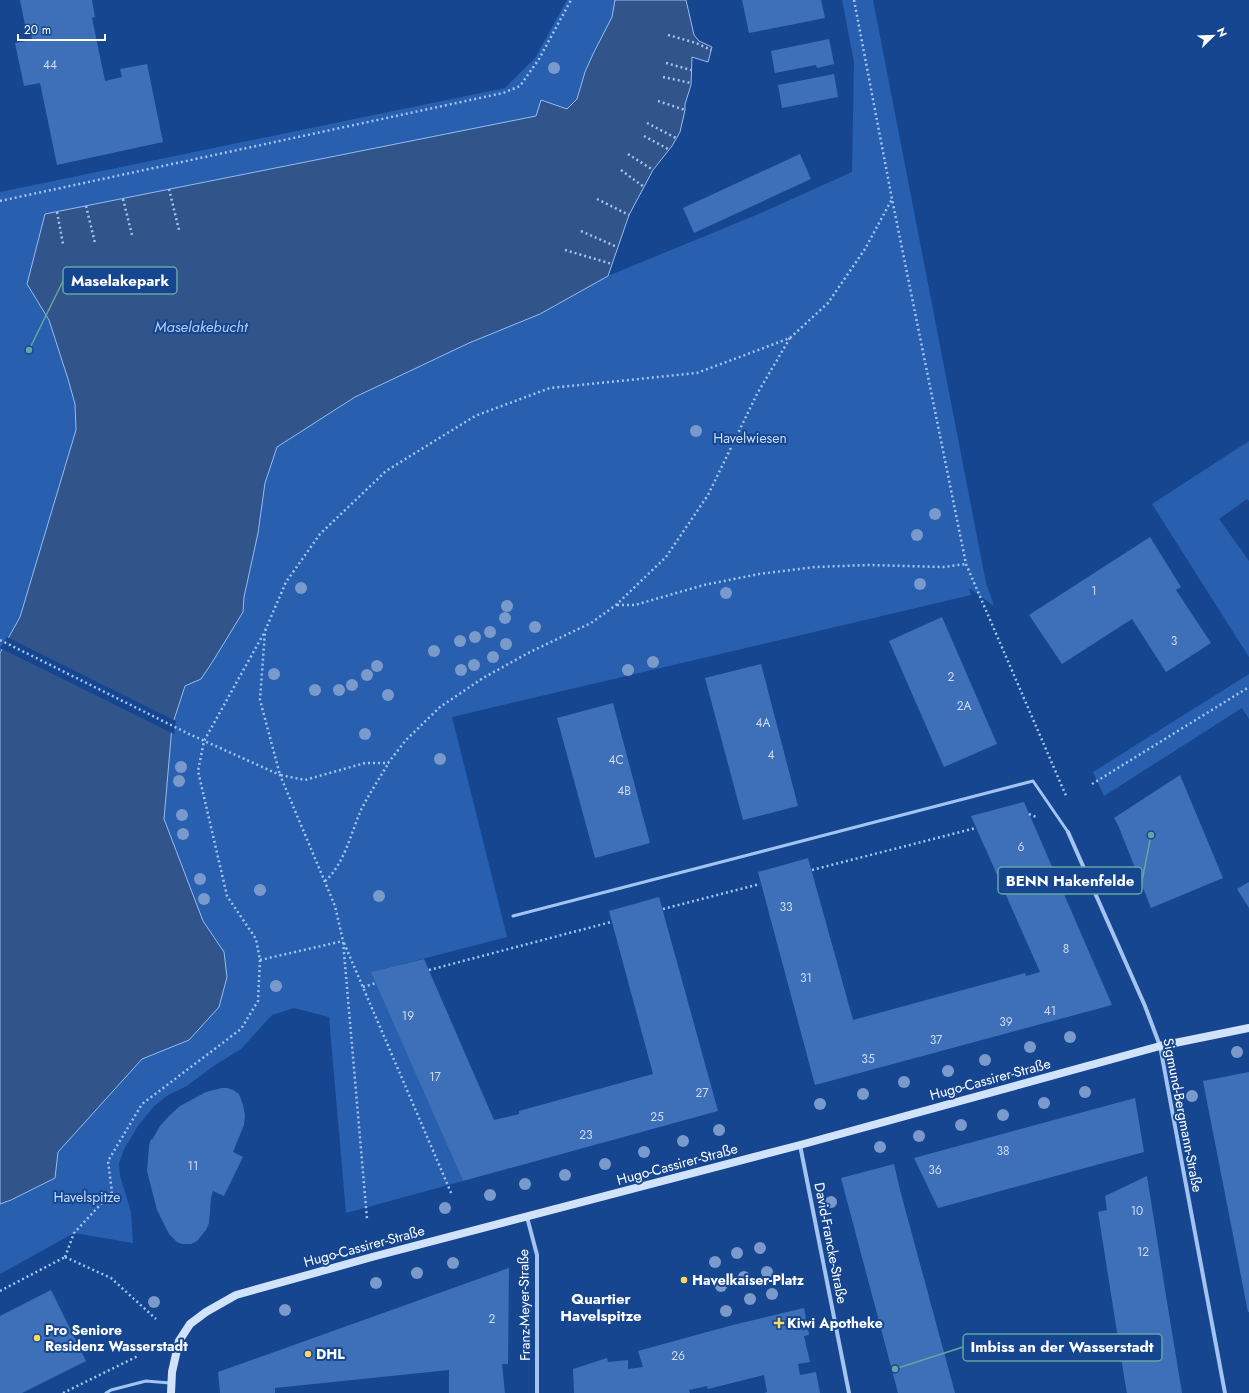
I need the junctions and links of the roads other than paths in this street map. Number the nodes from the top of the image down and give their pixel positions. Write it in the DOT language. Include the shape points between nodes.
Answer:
graph roads {
  1 [pos="1068,832"];
  2 [pos="513,916"];
  3 [pos="1249,1028"];
  4 [pos="1160,1046"];
  5 [pos="800,1145"];
  6 [pos="527,1217"];
  7 [pos="172,1383"];
  8 [pos="106,1393"];
  9 [pos="171,1393"];
  10 [pos="537,1393"];
  11 [pos="849,1393"];
  12 [pos="1225,1393"];
  1 -- 2 [label="lane" via="1033,781"];
  1 -- 4 [label="street, Sigmund-Bergmann-Straße" via="1145,1006"];
  3 -- 4 [label="street, Hugo-Cassirer-Straße"];
  4 -- 5 [label="street, Hugo-Cassirer-Straße"];
  4 -- 12 [label="street, Sigmund-Bergmann-Straße"];
  5 -- 6 [label="street, Hugo-Cassirer-Straße"];
  5 -- 11 [label="street, David-Francke-Straße"];
  6 -- 7 [label="street, Hugo-Cassirer-Straße" via="236,1294 190,1324 179,1341"];
  6 -- 10 [label="street, Franz-Meyer-Straße" via="537,1255"];
  7 -- 8 [label="lane" via="146,1382"];
  7 -- 9 [label="street, Hugo-Cassirer-Straße"];
}
